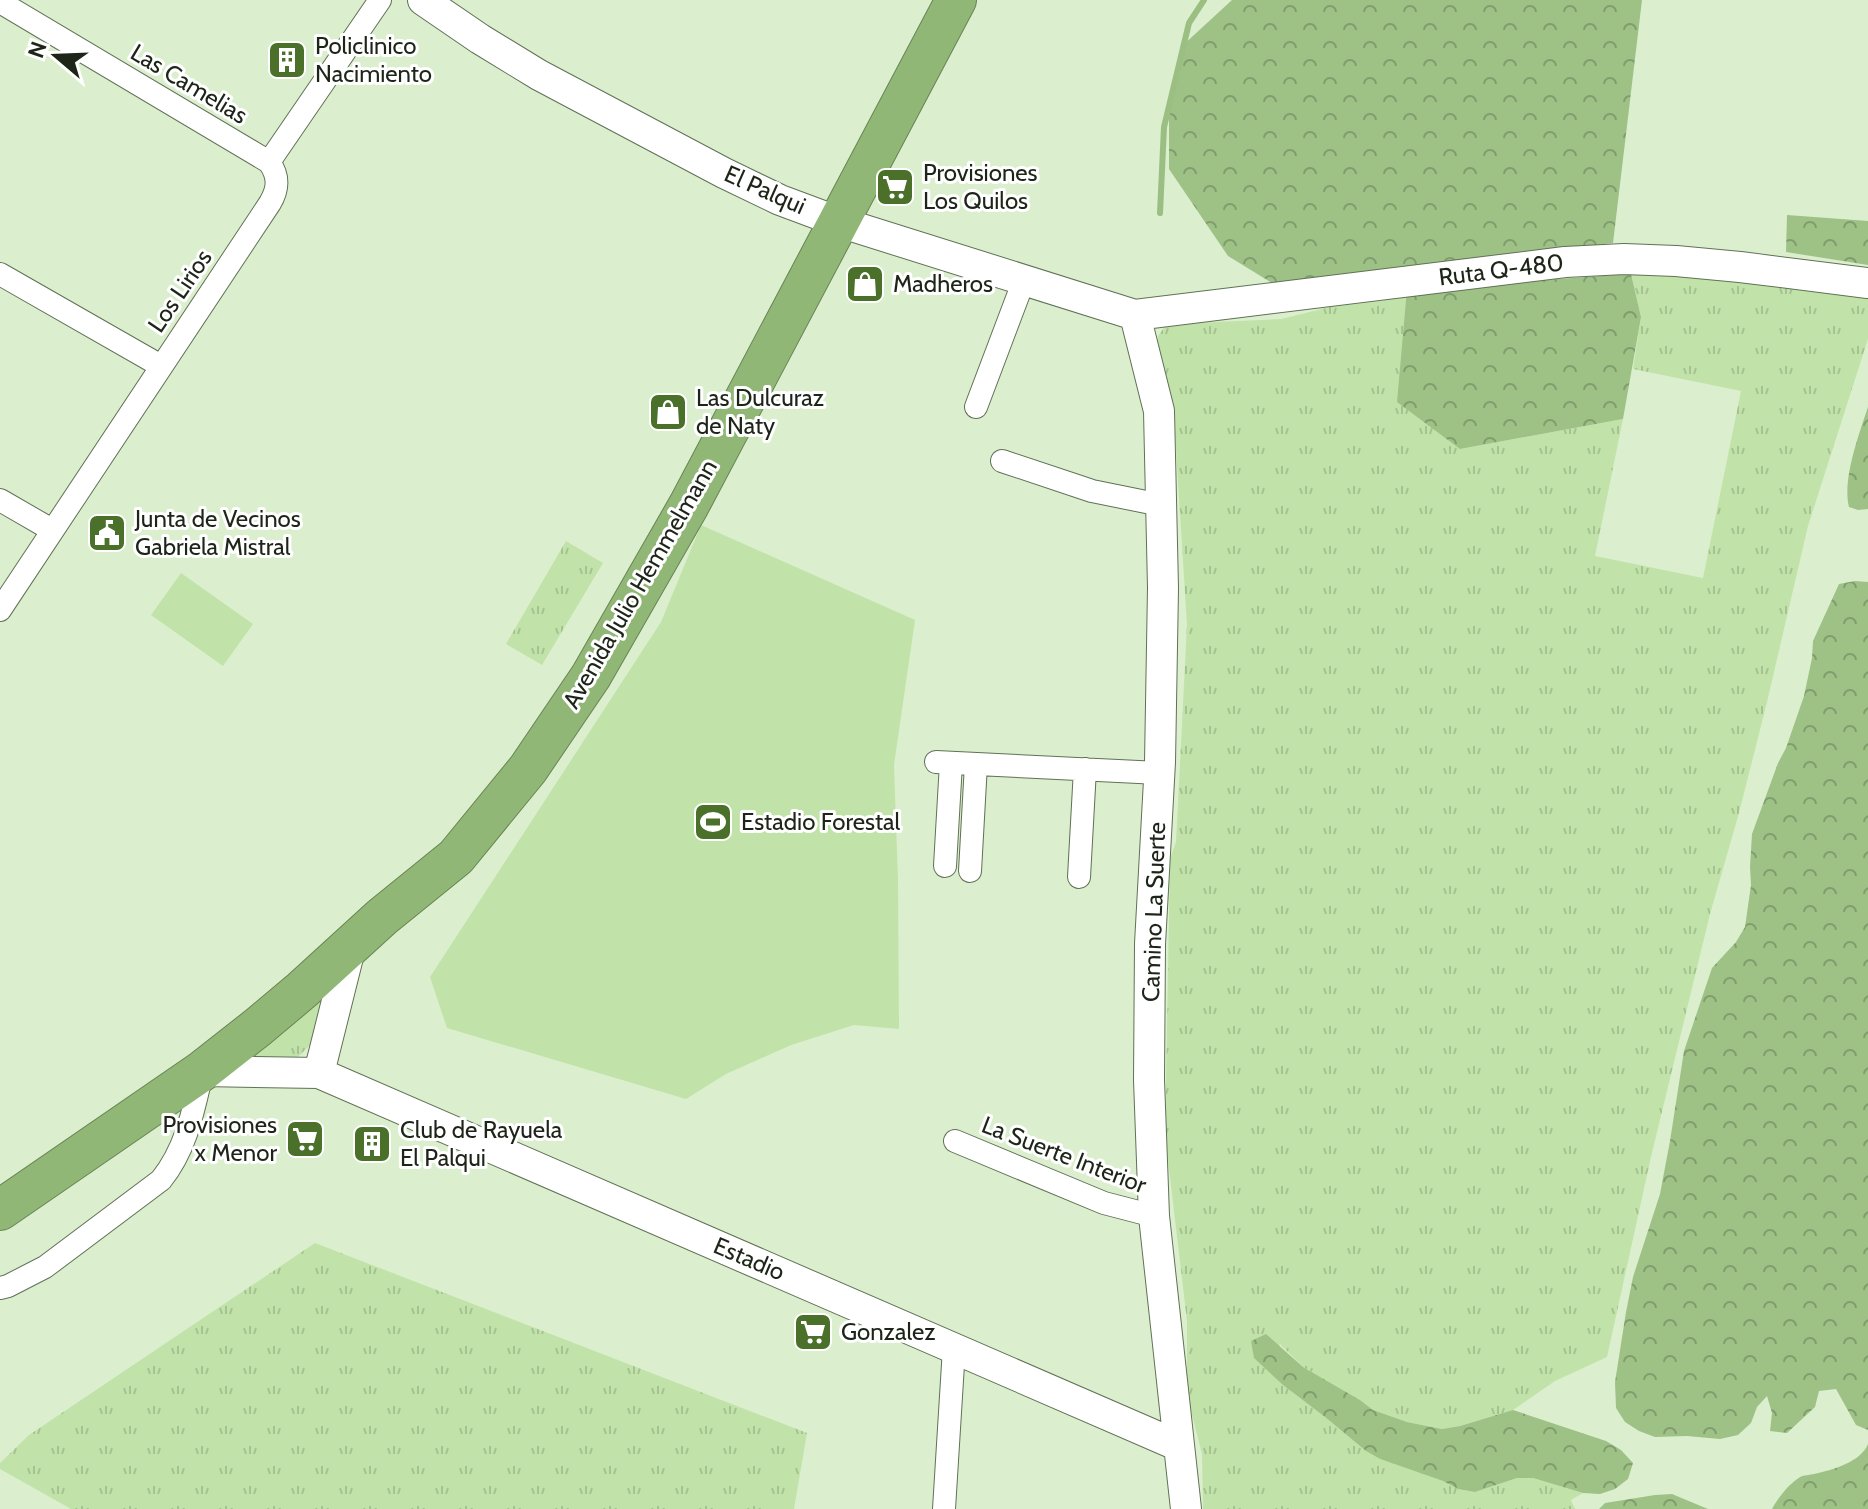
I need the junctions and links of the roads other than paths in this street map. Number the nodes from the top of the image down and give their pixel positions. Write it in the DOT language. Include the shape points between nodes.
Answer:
graph roads {
  1 [pos="380,0"];
  2 [pos="423,0"];
  3 [pos="934,0"];
  4 [pos="956,0"];
  5 [pos="0,2"];
  6 [pos="269,162"];
  7 [pos="829,218"];
  8 [pos="0,274"];
  9 [pos="1024,280"];
  10 [pos="1868,283"];
  11 [pos="1135,315"];
  12 [pos="161,366"];
  13 [pos="976,407"];
  14 [pos="1002,461"];
  15 [pos="0,500"];
  16 [pos="1161,505"];
  17 [pos="52,530"];
  18 [pos="0,610"];
  19 [pos="976,764"];
  20 [pos="1085,769"];
  21 [pos="1159,773"];
  22 [pos="945,866"];
  23 [pos="970,871"];
  24 [pos="1079,877"];
  25 [pos="351,945"];
  26 [pos="202,1071"];
  27 [pos="319,1073"];
  28 [pos="955,1141"];
  29 [pos="0,1210"];
  30 [pos="1154,1216"];
  31 [pos="0,1288"];
  32 [pos="954,1348"];
  33 [pos="1179,1446"];
  34 [pos="944,1509"];
  35 [pos="1186,1509"];
  1 -- 6 [label="street"];
  2 -- 7 [label="street, El Palqui" via="539,75 724,173"];
  3 -- 7 [label="highway, Avenida Julio Hemmelmann"];
  4 -- 7 [label="highway, Avenida Julio Hemmelmann"];
  5 -- 6 [label="street, Las Camelias"];
  6 -- 12 [label="street, Los Lirios" via="278,181 275,195"];
  7 -- 9 [label="street, El Palqui"];
  7 -- 25 [label="highway, Avenida Julio Hemmelmann" via="547,701 382,917"];
  8 -- 12 [label="street"];
  9 -- 11 [label="street, El Palqui"];
  9 -- 13 [label="street"];
  10 -- 11 [label="street, Ruta Q-480" via="1624,259"];
  11 -- 16 [label="street, Camino La Suerte" via="1159,411"];
  12 -- 17 [label="street, Los Lirios"];
  14 -- 16 [label="street" via="1092,491"];
  15 -- 17 [label="street"];
  16 -- 21 [label="street, Camino La Suerte"];
  17 -- 18 [label="street, Los Lirios"];
  19 -- 20 [label="street"];
  19 -- 22 [label="street" via="944,763"];
  19 -- 23 [label="street"];
  20 -- 21 [label="street"];
  20 -- 24 [label="street"];
  21 -- 30 [label="street, Camino La Suerte" via="1150,944"];
  25 -- 26 [label="highway, Avenida Julio Hemmelmann"];
  25 -- 27 [label="street"];
  26 -- 27 [label="street, Estadio"];
  26 -- 29 [label="highway, Avenida Julio Hemmelmann"];
  26 -- 31 [label="street" via="191,1123 161,1180 45,1267"];
  27 -- 32 [label="street, Estadio"];
  28 -- 30 [label="street, La Suerte Interior" via="1104,1203"];
  30 -- 33 [label="street, Camino La Suerte"];
  32 -- 33 [label="street, Estadio"];
  32 -- 34 [label="street"];
  33 -- 35 [label="street, Camino La Suerte"];
}
